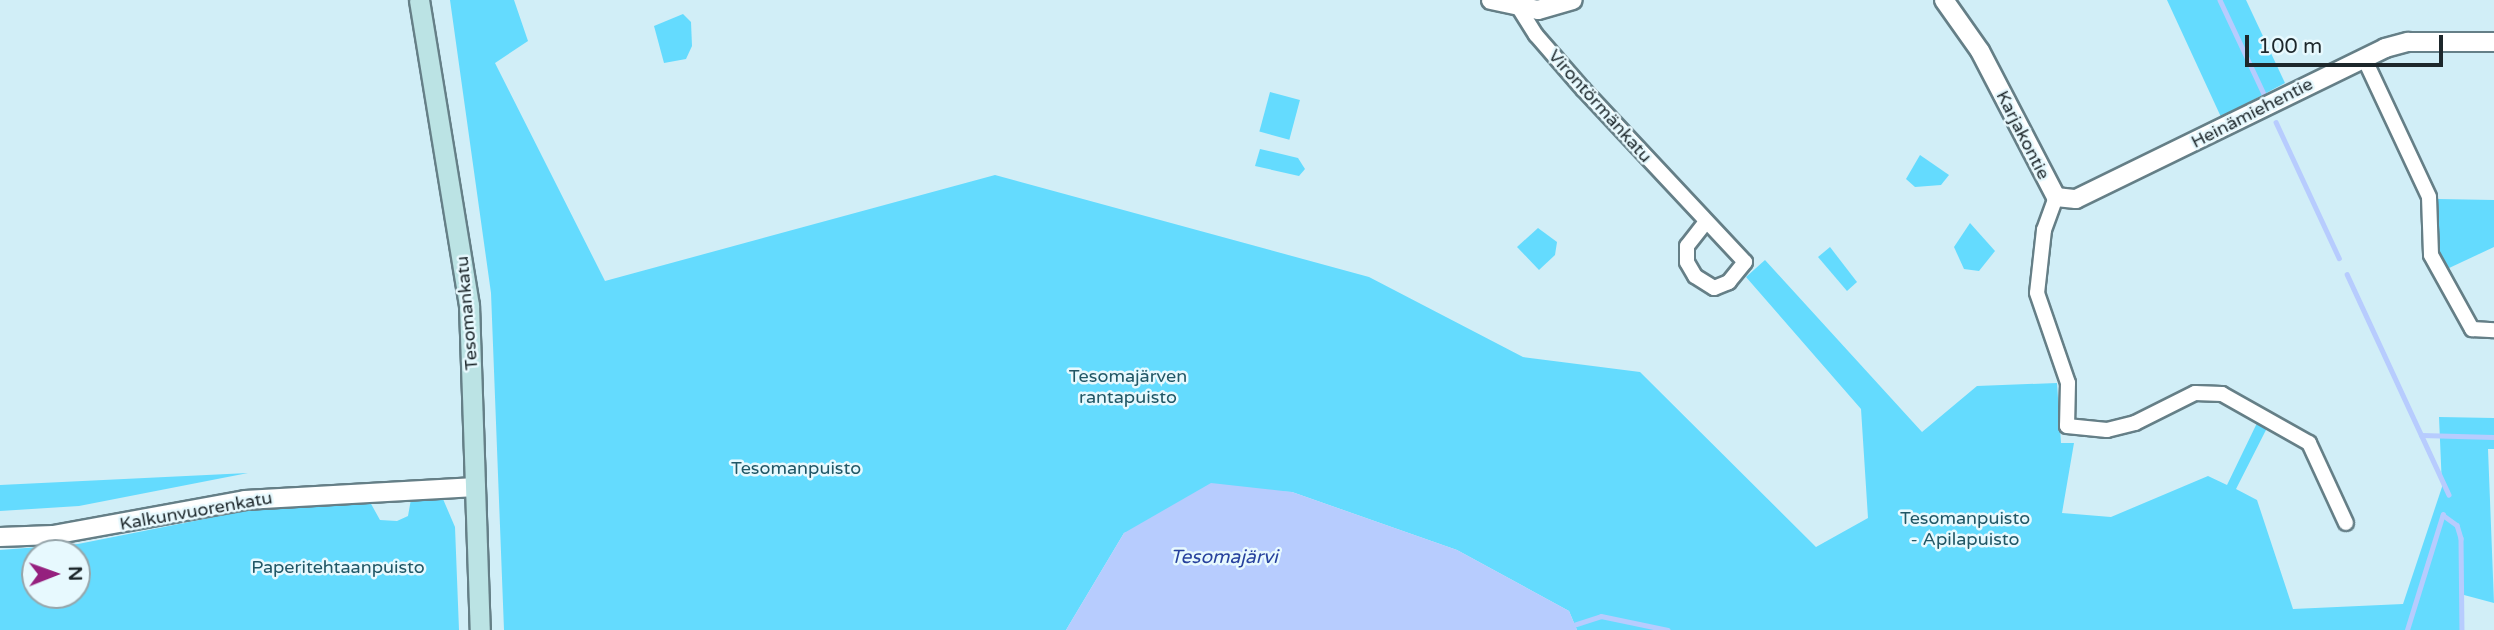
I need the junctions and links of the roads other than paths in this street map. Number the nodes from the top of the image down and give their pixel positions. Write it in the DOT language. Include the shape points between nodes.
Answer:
graph roads {
  1 [pos="419,0"];
  2 [pos="1491,0"];
  3 [pos="1573,0"];
  4 [pos="1944,0"];
  5 [pos="1519,8"];
  6 [pos="2494,41"];
  7 [pos="2364,58"];
  8 [pos="2056,197"];
  9 [pos="1706,222"];
  10 [pos="2494,330"];
  11 [pos="476,487"];
  12 [pos="2346,523"];
  13 [pos="0,537"];
  14 [pos="481,630"];
  1 -- 11 [label="main road, Tesomankatu" via="469,305"];
  2 -- 5 [label="street"];
  3 -- 5 [label="street" via="1538,10"];
  4 -- 8 [label="street, Karjakontie" via="1980,51"];
  5 -- 9 [label="street, Virontörmänkatu" via="1583,89"];
  6 -- 7 [label="street, Heinämiehentie" via="2408,41"];
  7 -- 8 [label="street, Heinämiehentie" via="2077,199"];
  7 -- 10 [label="street" via="2430,197 2431,255 2472,329"];
  8 -- 12 [label="street, Karjakontie" via="2044,230 2037,291 2068,383 2067,426 2107,430 2135,424 2195,393 2222,394 2309,443"];
  9 -- 9 [label="street, Virontörmänkatu" via="1687,246 1688,261 1695,276 1714,288 1729,282 1745,262"];
  11 -- 13 [label="street, Kalkunvuorenkatu" via="271,497 52,535"];
  11 -- 14 [label="main road, Tesomankatu"];
}
